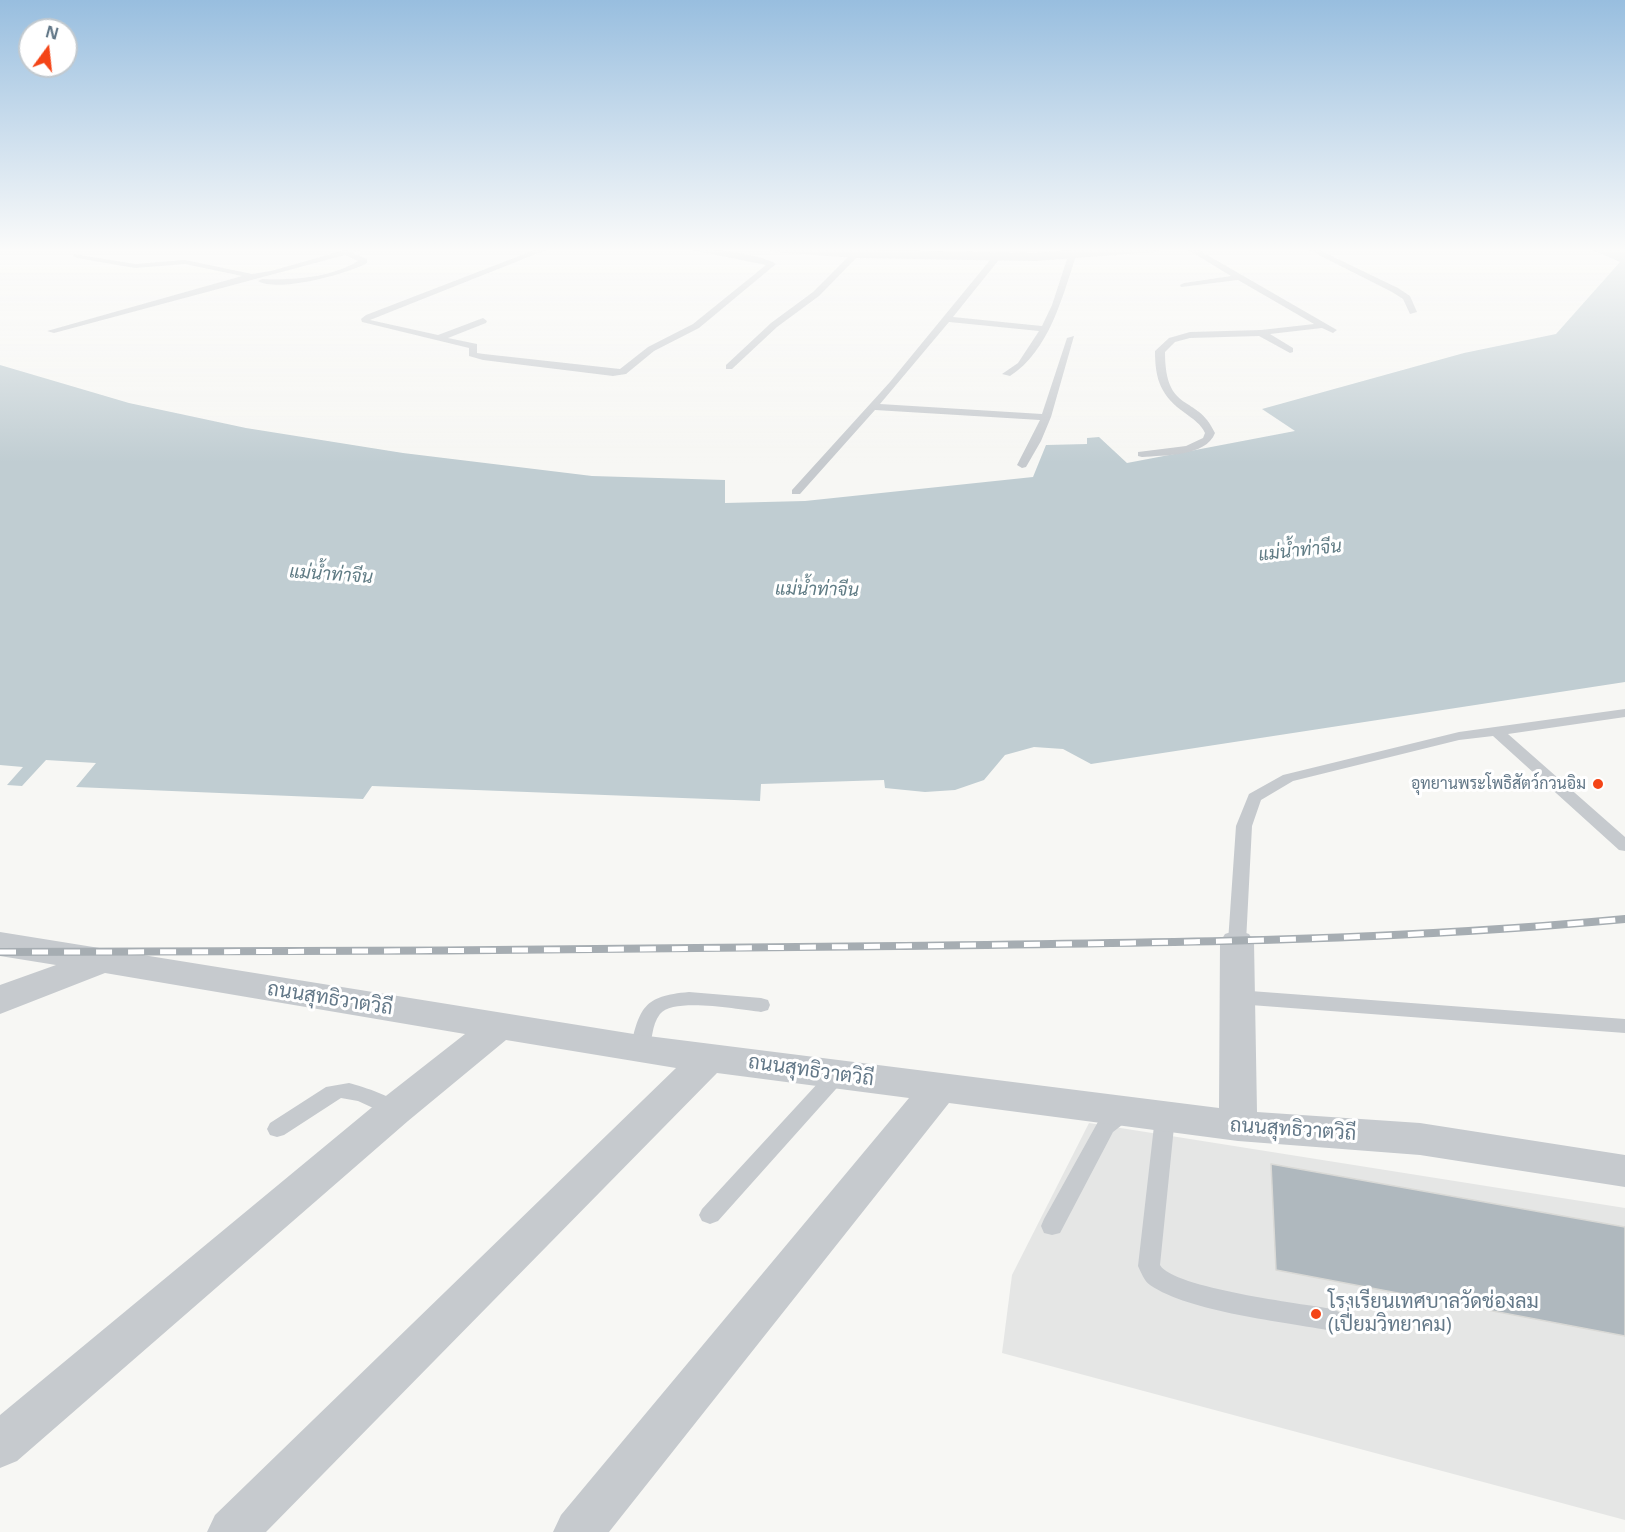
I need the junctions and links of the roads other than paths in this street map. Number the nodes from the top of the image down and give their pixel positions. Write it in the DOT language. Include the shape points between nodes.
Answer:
graph roads {
  1 [pos="94,319"];
  2 [pos="364,319"];
  3 [pos="704,319"];
  4 [pos="783,319"];
  5 [pos="948,319"];
  6 [pos="953,319"];
  7 [pos="1049,319"];
  8 [pos="1313,319"];
  9 [pos="483,321"];
  10 [pos="1323,325"];
  11 [pos="1045,329"];
  12 [pos="1333,330"];
  13 [pos="51,331"];
  14 [pos="1261,333"];
  15 [pos="439,338"];
  16 [pos="1071,338"];
  17 [pos="1290,350"];
  18 [pos="729,367"];
  19 [pos="1007,374"];
  20 [pos="872,407"];
  21 [pos="1046,417"];
  22 [pos="1142,454"];
  23 [pos="1022,465"];
  24 [pos="796,492"];
  25 [pos="1625,713"];
  26 [pos="1498,732"];
  27 [pos="1625,846"];
  28 [pos="1237,942"];
  29 [pos="0,944"];
  30 [pos="102,961"];
  31 [pos="1237,997"];
  32 [pos="0,1001"];
  33 [pos="761,1005"];
  34 [pos="1625,1026"];
  35 [pos="498,1027"];
  36 [pos="640,1049"];
  37 [pos="709,1058"];
  38 [pos="837,1075"];
  39 [pos="939,1089"];
  40 [pos="395,1110"];
  41 [pos="1125,1112"];
  42 [pos="1165,1117"];
  43 [pos="1238,1126"];
  44 [pos="277,1129"];
  45 [pos="1625,1171"];
  46 [pos="710,1215"];
  47 [pos="1052,1226"];
  48 [pos="1333,1320"];
  49 [pos="0,1445"];
  50 [pos="232,1532"];
  51 [pos="578,1532"];
  1 -- 13 [label="lane"];
  2 -- 15 [label="lane"];
  3 -- 15 [label="lane" via="651,349 623,372 613,373 483,357 472,354 474,346"];
  4 -- 18 [label="lane"];
  5 -- 20 [label="lane"];
  6 -- 11 [label="lane"];
  7 -- 11 [label="lane"];
  8 -- 10 [label="lane"];
  9 -- 15 [label="lane"];
  10 -- 12 [label="lane"];
  10 -- 14 [label="lane"];
  11 -- 19 [label="lane" via="1021,365"];
  14 -- 17 [label="lane"];
  14 -- 22 [label="lane" via="1190,335 1172,340 1160,351 1163,388 1206,424 1211,436 1197,446"];
  16 -- 21 [label="lane"];
  20 -- 21 [label="lane"];
  20 -- 24 [label="lane"];
  21 -- 23 [label="lane"];
  25 -- 26 [label="lane"];
  26 -- 27 [label="lane"];
  26 -- 28 [label="lane" via="1459,736 1288,778 1254,798 1244,826"];
  28 -- 31 [label="street"];
  29 -- 30 [label="street, ถนนสุทธิวาตวิถี"];
  30 -- 32 [label="street"];
  30 -- 35 [label="street, ถนนสุทธิวาตวิถี"];
  31 -- 34 [label="lane"];
  31 -- 43 [label="street"];
  33 -- 36 [label="lane" via="676,999 661,1002 652,1010"];
  35 -- 36 [label="street, ถนนสุทธิวาตวิถี"];
  35 -- 40 [label="street"];
  36 -- 37 [label="street, ถนนสุทธิวาตวิถี"];
  37 -- 38 [label="street, ถนนสุทธิวาตวิถี"];
  37 -- 50 [label="street"];
  38 -- 39 [label="street, ถนนสุทธิวาตวิถี"];
  38 -- 46 [label="lane"];
  39 -- 41 [label="street, ถนนสุทธิวาตวิถี"];
  39 -- 51 [label="street"];
  40 -- 44 [label="lane" via="349,1090 340,1090"];
  40 -- 49 [label="street"];
  41 -- 42 [label="street, ถนนสุทธิวาตวิถี"];
  41 -- 47 [label="lane" via="1106,1126"];
  42 -- 43 [label="street, ถนนสุทธิวาตวิถี"];
  42 -- 48 [label="lane" via="1149,1266 1155,1277 1210,1298"];
  43 -- 45 [label="street, ถนนสุทธิวาตวิถี" via="1420,1139"];
}
